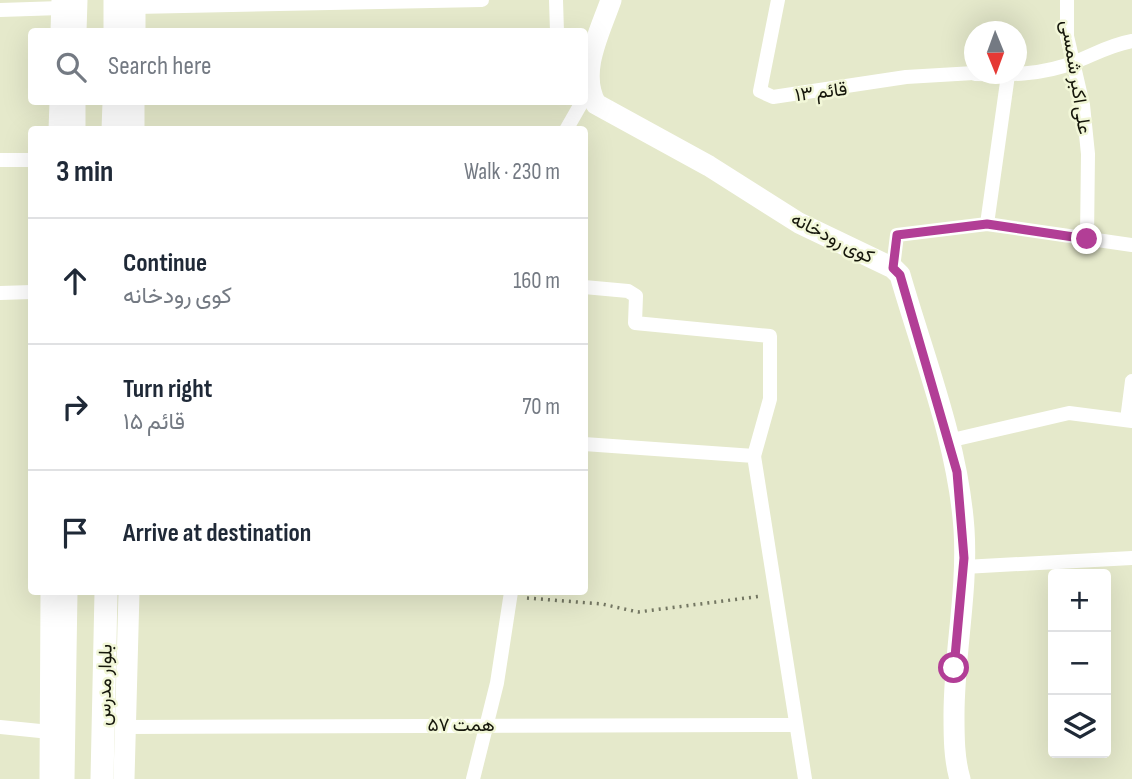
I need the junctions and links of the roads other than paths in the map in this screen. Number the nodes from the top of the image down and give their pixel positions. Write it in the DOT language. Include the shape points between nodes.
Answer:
graph roads {
  1 [pos="482,0"];
  2 [pos="556,0"];
  3 [pos="611,0"];
  4 [pos="778,0"];
  5 [pos="1067,0"];
  6 [pos="129,2"];
  7 [pos="66,3"];
  8 [pos="0,10"];
  9 [pos="62,28"];
  10 [pos="74,28"];
  11 [pos="117,28"];
  12 [pos="134,28"];
  13 [pos="557,28"];
  14 [pos="1132,41"];
  15 [pos="1073,63"];
  16 [pos="1027,73"];
  17 [pos="964,74"];
  18 [pos="588,77"];
  19 [pos="1007,84"];
  20 [pos="588,97"];
  21 [pos="60,105"];
  22 [pos="74,105"];
  23 [pos="114,105"];
  24 [pos="134,105"];
  25 [pos="579,105"];
  26 [pos="59,126"];
  27 [pos="74,126"];
  28 [pos="113,126"];
  29 [pos="134,126"];
  30 [pos="568,126"];
  31 [pos="0,160"];
  32 [pos="28,160"];
  33 [pos="987,224"];
  34 [pos="1087,239"];
  35 [pos="1132,245"];
  36 [pos="893,268"];
  37 [pos="588,287"];
  38 [pos="28,292"];
  39 [pos="0,293"];
  40 [pos="1132,381"];
  41 [pos="1129,420"];
  42 [pos="948,441"];
  43 [pos="588,444"];
  44 [pos="754,456"];
  45 [pos="1132,558"];
  46 [pos="964,567"];
  47 [pos="51,595"];
  48 [pos="66,595"];
  49 [pos="106,595"];
  50 [pos="129,595"];
  51 [pos="511,595"];
  52 [pos="485,724"];
  53 [pos="796,725"];
  54 [pos="0,727"];
  55 [pos="125,727"];
  56 [pos="50,732"];
  57 [pos="50,779"];
  58 [pos="63,779"];
  59 [pos="102,779"];
  60 [pos="124,779"];
  61 [pos="473,779"];
  62 [pos="805,779"];
  63 [pos="960,779"];
  1 -- 6 [label="street"];
  2 -- 13 [label="street"];
  3 -- 18 [label="street"];
  4 -- 17 [label="street, قائم ۱۳" via="760,92 774,97 906,77"];
  5 -- 15 [label="street, علی اکبر شمسی"];
  6 -- 11 [label="main road"];
  6 -- 12 [label="street"];
  7 -- 8 [label="street"];
  7 -- 9 [label="street"];
  7 -- 10 [label="main road"];
  14 -- 15 [label="street, قائم ۱۳" via="1110,45"];
  15 -- 16 [label="street, قائم ۱۳"];
  15 -- 34 [label="street, علی اکبر شمسی" via="1088,155"];
  19 -- 33 [label="street"];
  20 -- 36 [label="street, کوی رودخانه" via="799,223"];
  21 -- 26 [label="street"];
  22 -- 27 [label="main road"];
  23 -- 28 [label="main road"];
  24 -- 29 [label="street"];
  25 -- 30 [label="street"];
  31 -- 32 [label="street"];
  33 -- 34 [label="street"];
  33 -- 36 [label="street" via="897,235"];
  34 -- 35 [label="street"];
  36 -- 42 [label="street, کوی رودخانه" via="900,275"];
  37 -- 44 [label="street" via="628,291 636,296 635,323 770,336 770,399"];
  38 -- 39 [label="street"];
  40 -- 41 [label="street"];
  41 -- 42 [label="street" via="1069,413"];
  42 -- 46 [label="street, کوی رودخانه" via="957,472"];
  43 -- 44 [label="street"];
  44 -- 53 [label="street"];
  45 -- 46 [label="street"];
  46 -- 63 [label="street, کوی رودخانه" via="954,668"];
  47 -- 56 [label="street"];
  48 -- 58 [label="main road, بلوار مدرس"];
  49 -- 59 [label="main road, بلوار مدرس"];
  50 -- 55 [label="street"];
  51 -- 52 [label="street" via="497,683"];
  52 -- 53 [label="street, همت ۵۷"];
  52 -- 55 [label="street, همت ۵۷"];
  52 -- 61 [label="street"];
  53 -- 62 [label="street"];
  54 -- 56 [label="street"];
  55 -- 60 [label="street"];
  56 -- 57 [label="street"];
}
